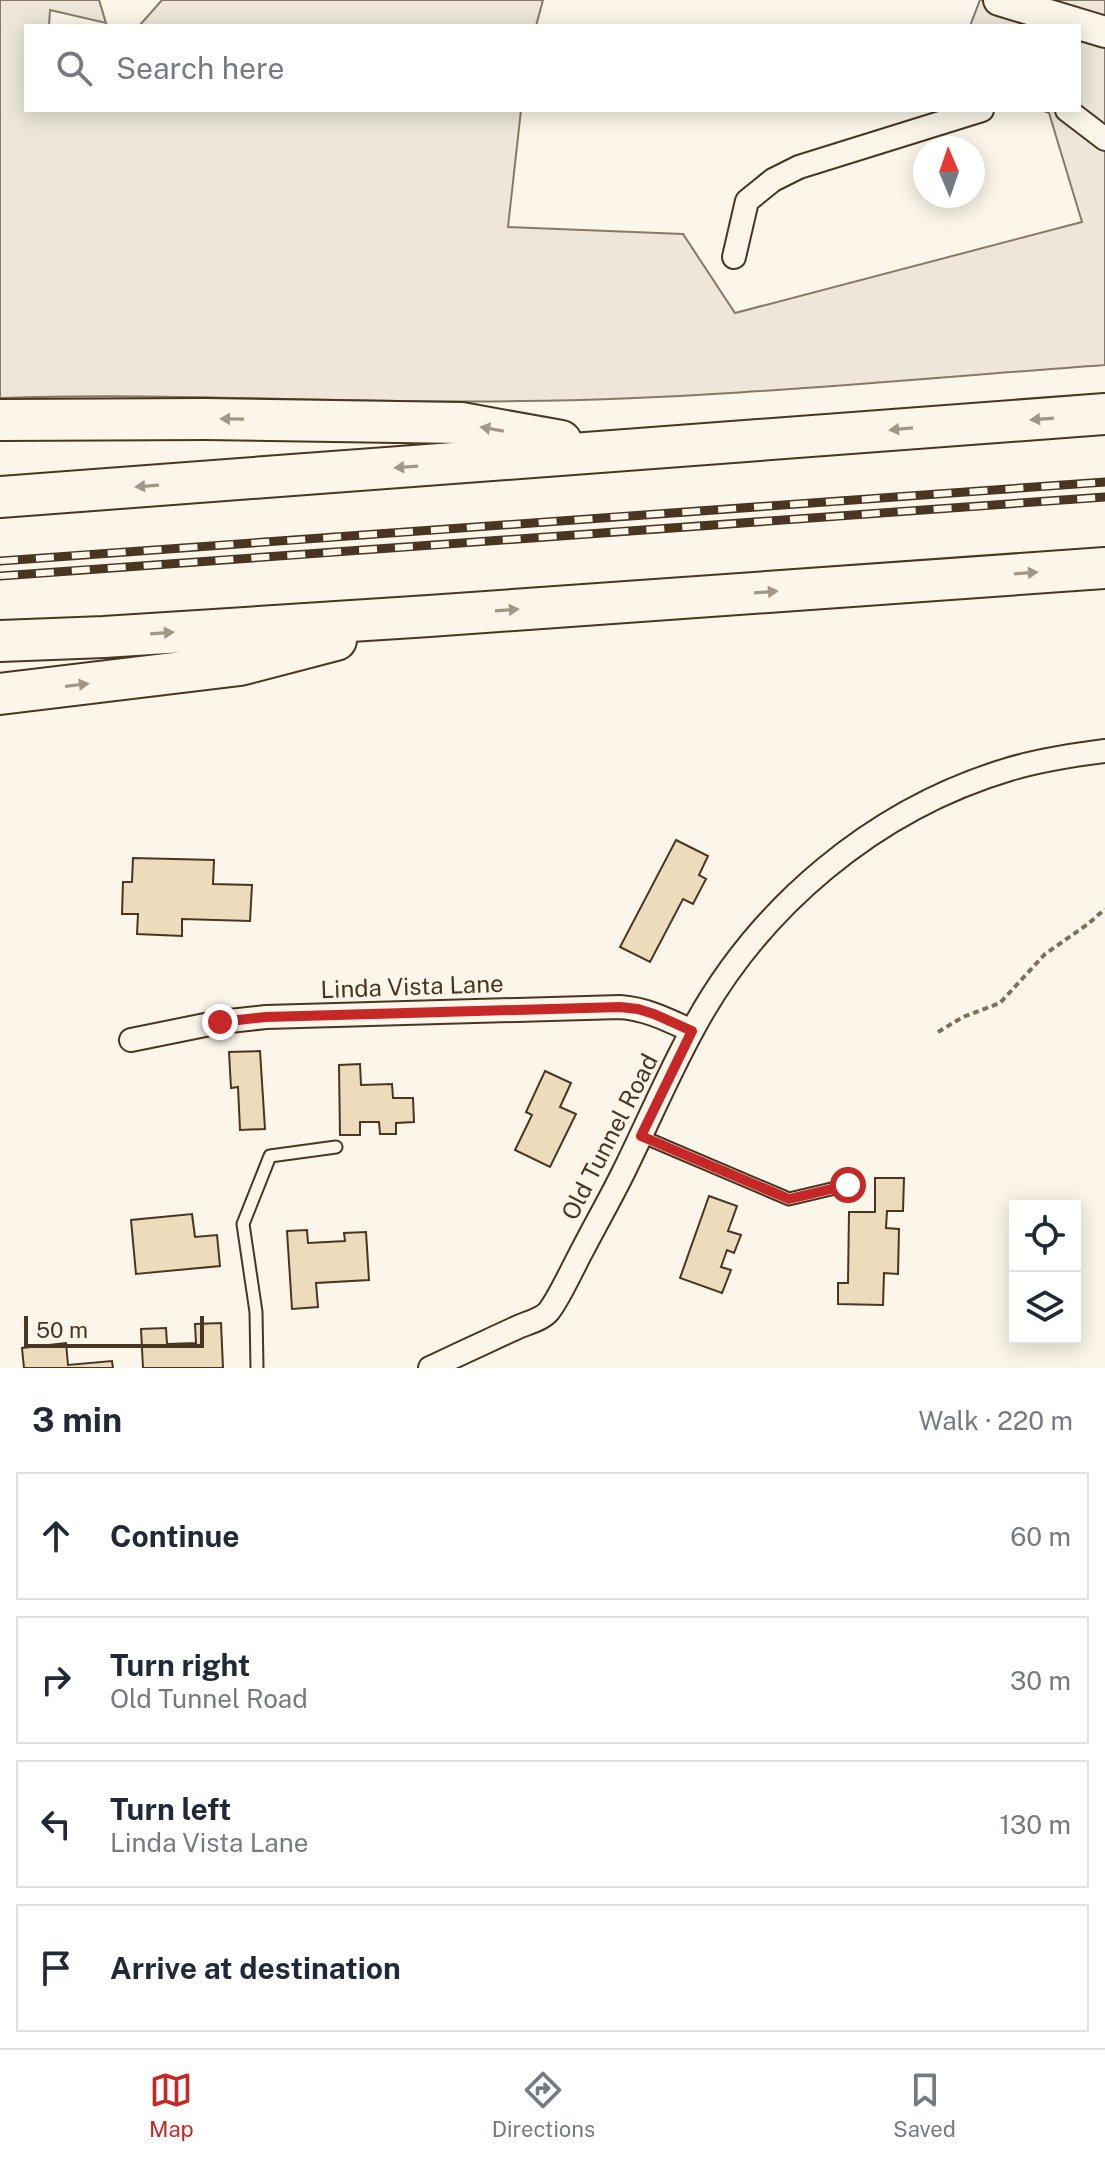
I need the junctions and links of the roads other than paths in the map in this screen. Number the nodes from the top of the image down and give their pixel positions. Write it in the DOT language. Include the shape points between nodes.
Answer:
graph roads {
  1 [pos="999,0"];
  2 [pos="1078,24"];
  3 [pos="1081,25"];
  4 [pos="1105,32"];
  5 [pos="976,112"];
  6 [pos="1070,112"];
  7 [pos="1105,139"];
  8 [pos="734,257"];
  9 [pos="1105,414"];
  10 [pos="0,420"];
  11 [pos="624,452"];
  12 [pos="0,497"];
  13 [pos="1105,568"];
  14 [pos="429,616"];
  15 [pos="0,641"];
  16 [pos="0,694"];
  17 [pos="1105,751"];
  18 [pos="692,1031"];
  19 [pos="131,1040"];
  20 [pos="641,1136"];
  21 [pos="336,1147"];
  22 [pos="848,1185"];
  23 [pos="257,1368"];
  24 [pos="430,1368"];
  1 -- 2 [label="street"];
  3 -- 4 [label="street"];
  5 -- 8 [label="street" via="799,167 773,180 747,201"];
  6 -- 7 [label="street"];
  9 -- 11 [label="highway, one-way"];
  11 -- 10 [label="highway, one-way" via="461,423"];
  11 -- 12 [label="highway, one-way"];
  14 -- 13 [label="highway, one-way"];
  15 -- 14 [label="highway, one-way"];
  16 -- 14 [label="highway, one-way" via="240,665"];
  17 -- 18 [label="street, Old Tunnel Road" via="1057,758 966,785 844,853 770,919 723,979"];
  18 -- 19 [label="street, Linda Vista Lane" via="646,1011 620,1007 266,1017"];
  18 -- 20 [label="street, Old Tunnel Road"];
  20 -- 22 [label="lane" via="789,1199"];
  20 -- 24 [label="street, Old Tunnel Road" via="548,1313"];
  21 -- 23 [label="lane" via="270,1156 243,1224 256,1312"];
}
